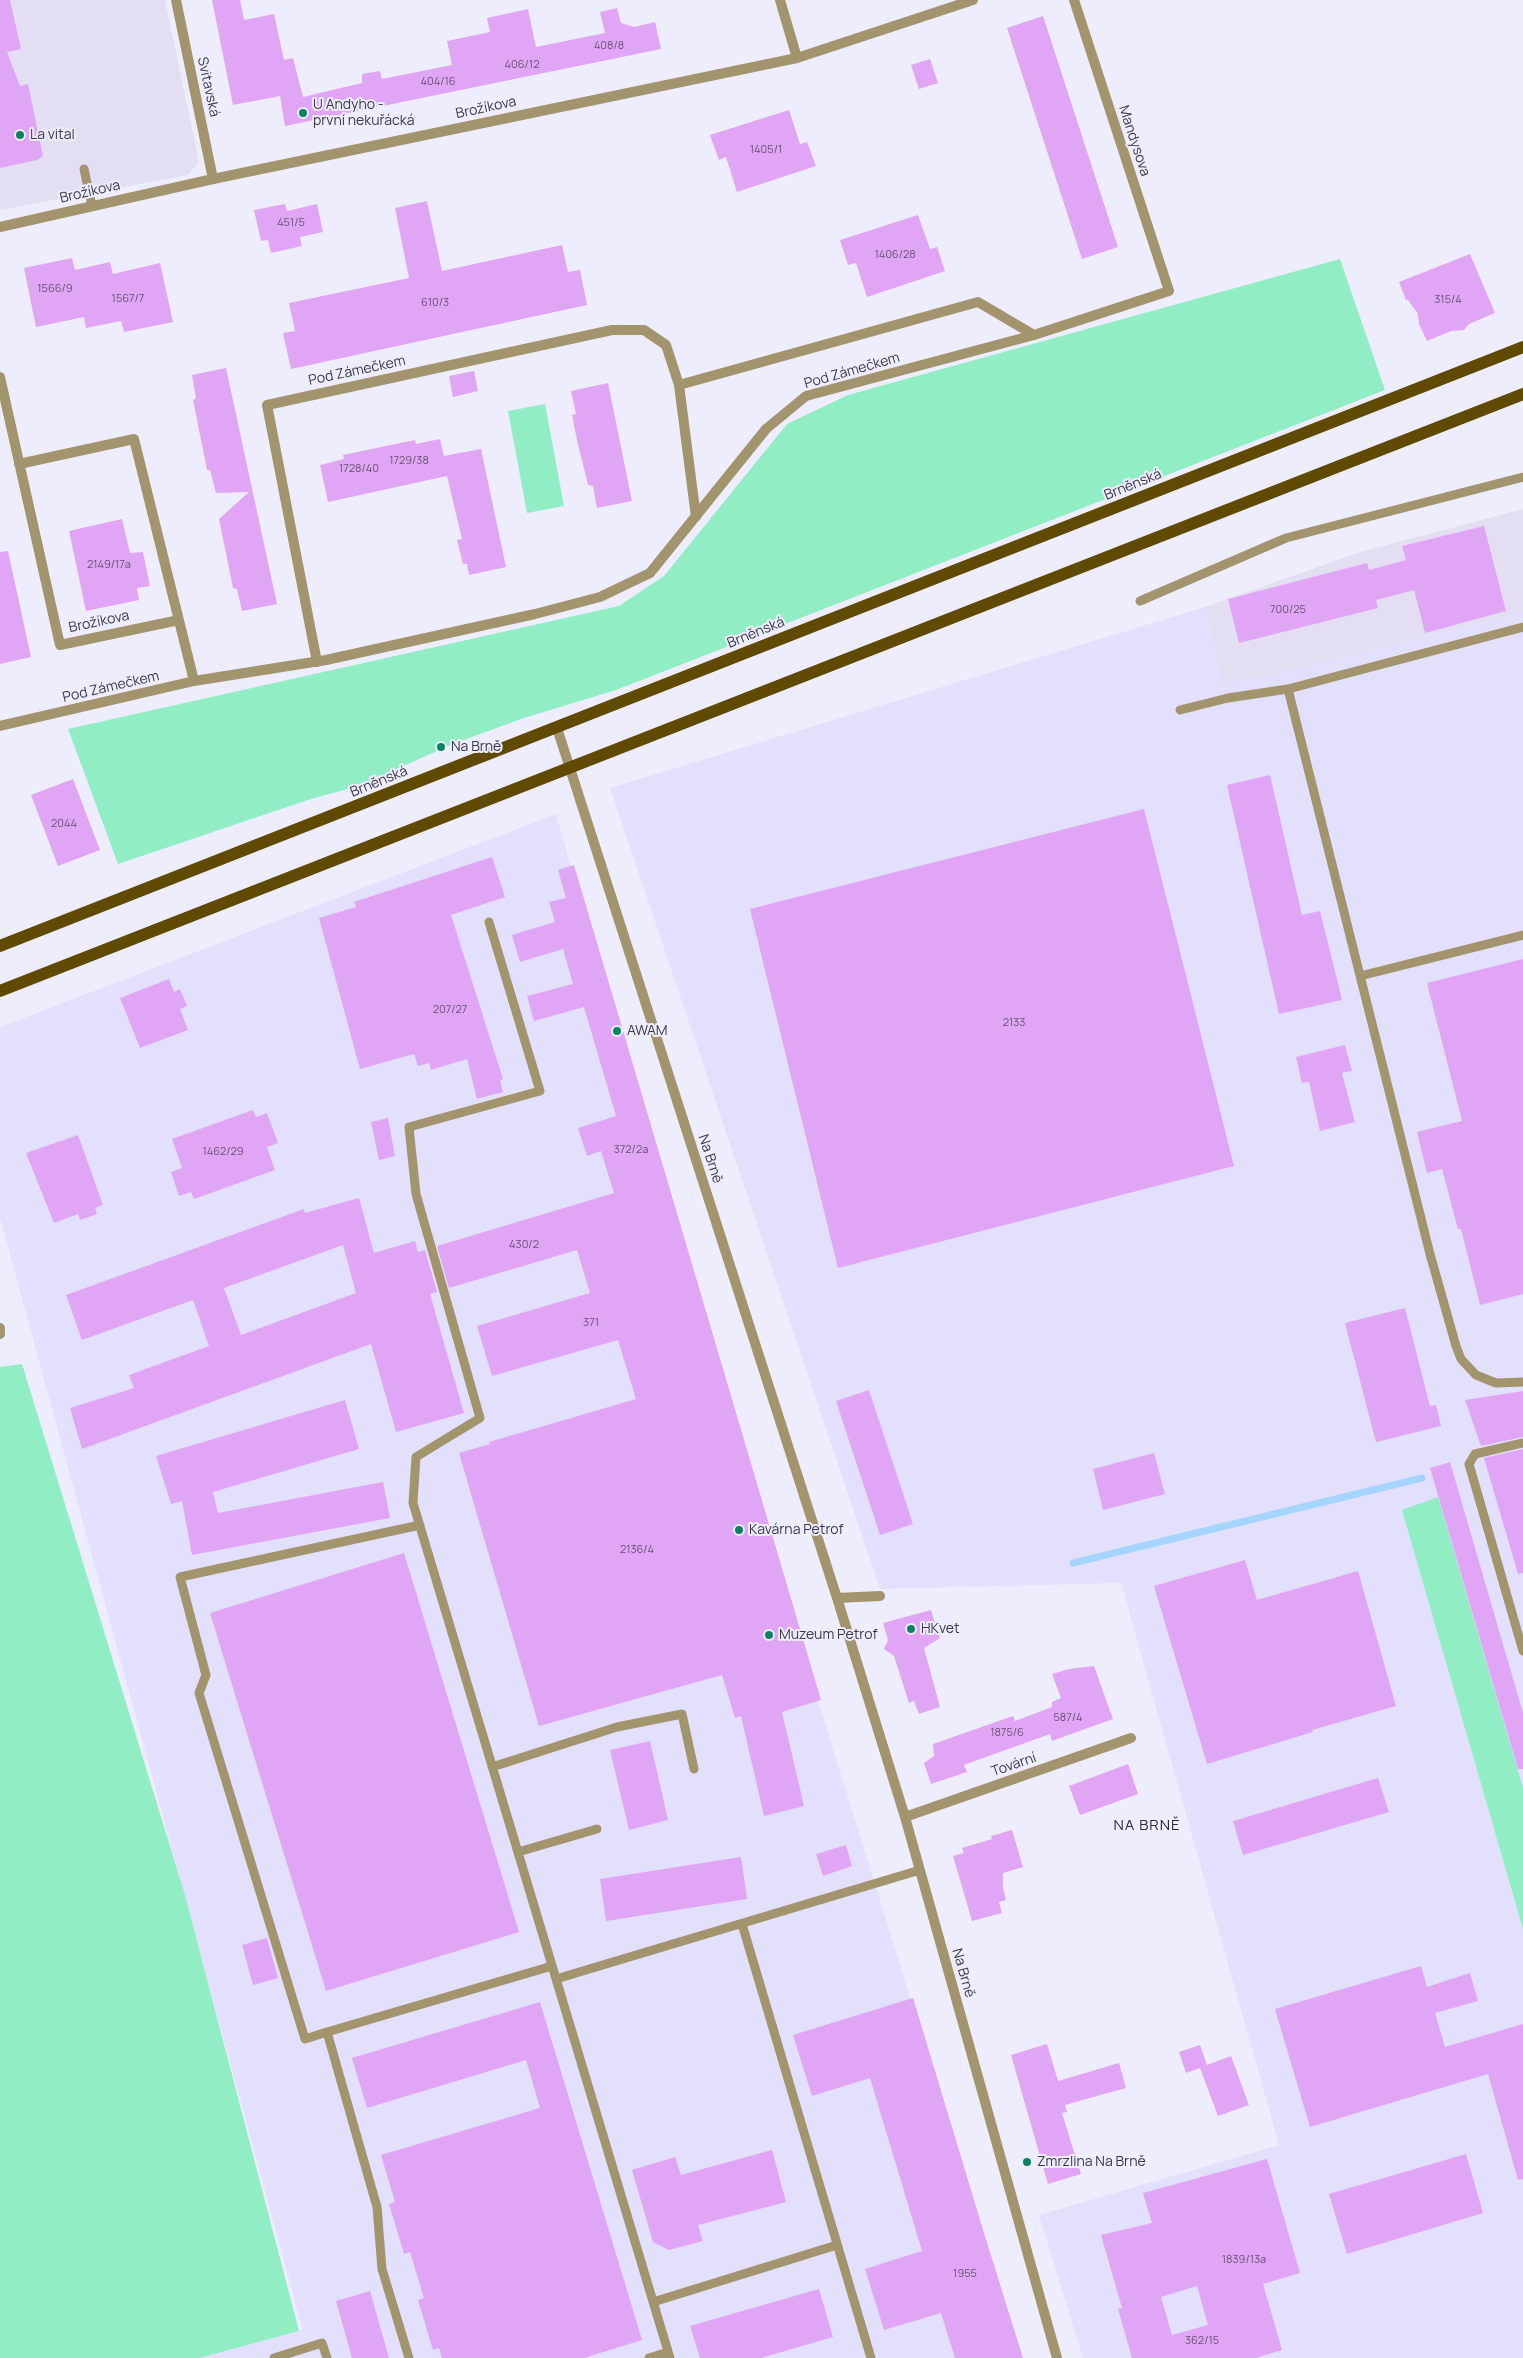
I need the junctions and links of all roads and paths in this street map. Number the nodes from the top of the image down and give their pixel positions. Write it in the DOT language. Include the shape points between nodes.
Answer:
graph roads {
  1 [pos="176,0"];
  2 [pos="780,0"];
  3 [pos="973,0"];
  4 [pos="1074,0"];
  5 [pos="797,58"];
  6 [pos="84,169"];
  7 [pos="213,179"];
  8 [pos="92,206"];
  9 [pos="0,227"];
  10 [pos="1169,291"];
  11 [pos="1034,335"];
  12 [pos="1523,347"];
  13 [pos="0,377"];
  14 [pos="679,385"];
  15 [pos="1523,394"];
  16 [pos="19,464"];
  17 [pos="1523,477"];
  18 [pos="696,517"];
  19 [pos="1140,601"];
  20 [pos="179,620"];
  21 [pos="1523,627"];
  22 [pos="317,662"];
  23 [pos="194,681"];
  24 [pos="1288,689"];
  25 [pos="1180,710"];
  26 [pos="0,726"];
  27 [pos="557,728"];
  28 [pos="568,767"];
  29 [pos="489,922"];
  30 [pos="1523,935"];
  31 [pos="0,946"];
  32 [pos="1360,976"];
  33 [pos="0,991"];
  34 [pos="0,1328"];
  35 [pos="0,1334"];
  36 [pos="1523,1382"];
  37 [pos="1523,1444"];
  38 [pos="420,1525"];
  39 [pos="880,1596"];
  40 [pos="838,1598"];
  41 [pos="1523,1651"];
  42 [pos="1131,1738"];
  43 [pos="492,1767"];
  44 [pos="694,1769"];
  45 [pos="905,1817"];
  46 [pos="597,1829"];
  47 [pos="518,1852"];
  48 [pos="920,1870"];
  49 [pos="742,1924"];
  50 [pos="552,1966"];
  51 [pos="556,1980"];
  52 [pos="327,2032"];
  53 [pos="837,2245"];
  54 [pos="653,2302"];
  55 [pos="669,2355"];
  56 [pos="274,2358"];
  57 [pos="327,2358"];
  58 [pos="409,2358"];
  59 [pos="650,2358"];
  60 [pos="871,2358"];
  61 [pos="1057,2358"];
  1 -- 7 [label="street, Svitavská"];
  2 -- 5 [label="street"];
  3 -- 5 [label="street, Brožíkova"];
  4 -- 10 [label="street, Mandysova"];
  5 -- 7 [label="street, Brožíkova"];
  6 -- 8 [label="lane"];
  7 -- 8 [label="street, Brožíkova"];
  8 -- 9 [label="street, Brožíkova"];
  10 -- 11 [label="street, Pod Zámečkem"];
  11 -- 14 [label="street" via="978,302"];
  11 -- 18 [label="street, Pod Zámečkem" via="806,396 766,430"];
  12 -- 27 [label="main road, Brněnská"];
  13 -- 16 [label="street, Brožíkova"];
  14 -- 18 [label="street, Pod Zámečkem"];
  14 -- 22 [label="street, Pod Zámečkem" via="666,345 644,330 612,330 267,405"];
  15 -- 28 [label="main road"];
  16 -- 20 [label="street" via="134,439"];
  16 -- 20 [label="street, Brožíkova" via="60,645"];
  17 -- 19 [label="lane" via="1286,538"];
  18 -- 22 [label="street, Pod Zámečkem" via="650,573 600,598"];
  20 -- 23 [label="street"];
  21 -- 24 [label="lane"];
  22 -- 23 [label="street, Pod Zámečkem"];
  23 -- 26 [label="street, Pod Zámečkem"];
  24 -- 25 [label="lane" via="1228,698"];
  24 -- 32 [label="lane"];
  27 -- 28 [label="street, Na Brně"];
  27 -- 31 [label="main road, Brněnská"];
  28 -- 33 [label="main road"];
  28 -- 40 [label="street, Na Brně"];
  29 -- 38 [label="lane" via="540,1091 409,1127 416,1194 480,1418 416,1457 413,1503"];
  30 -- 32 [label="lane"];
  32 -- 36 [label="lane" via="1430,1254 1461,1359 1476,1375 1496,1383"];
  34 -- 35 [label="street"];
  37 -- 41 [label="lane" via="1474,1454 1469,1464"];
  38 -- 43 [label="lane"];
  38 -- 52 [label="lane" via="180,1577 206,1675 199,1694 305,2039"];
  39 -- 40 [label="street"];
  40 -- 45 [label="street, Na Brně"];
  42 -- 45 [label="street, Tovární"];
  43 -- 44 [label="lane" via="617,1727 682,1714"];
  43 -- 47 [label="lane"];
  45 -- 48 [label="street, Na Brně"];
  46 -- 47 [label="lane"];
  47 -- 50 [label="lane"];
  48 -- 49 [label="lane"];
  48 -- 61 [label="street, Na Brně"];
  49 -- 51 [label="lane"];
  49 -- 53 [label="lane"];
  50 -- 51 [label="lane"];
  50 -- 52 [label="lane"];
  51 -- 54 [label="lane"];
  52 -- 58 [label="lane" via="377,2206 382,2269"];
  53 -- 54 [label="lane"];
  53 -- 60 [label="lane"];
  54 -- 55 [label="lane"];
  55 -- 59 [label="lane"];
  56 -- 57 [label="lane" via="322,2343"];
}
